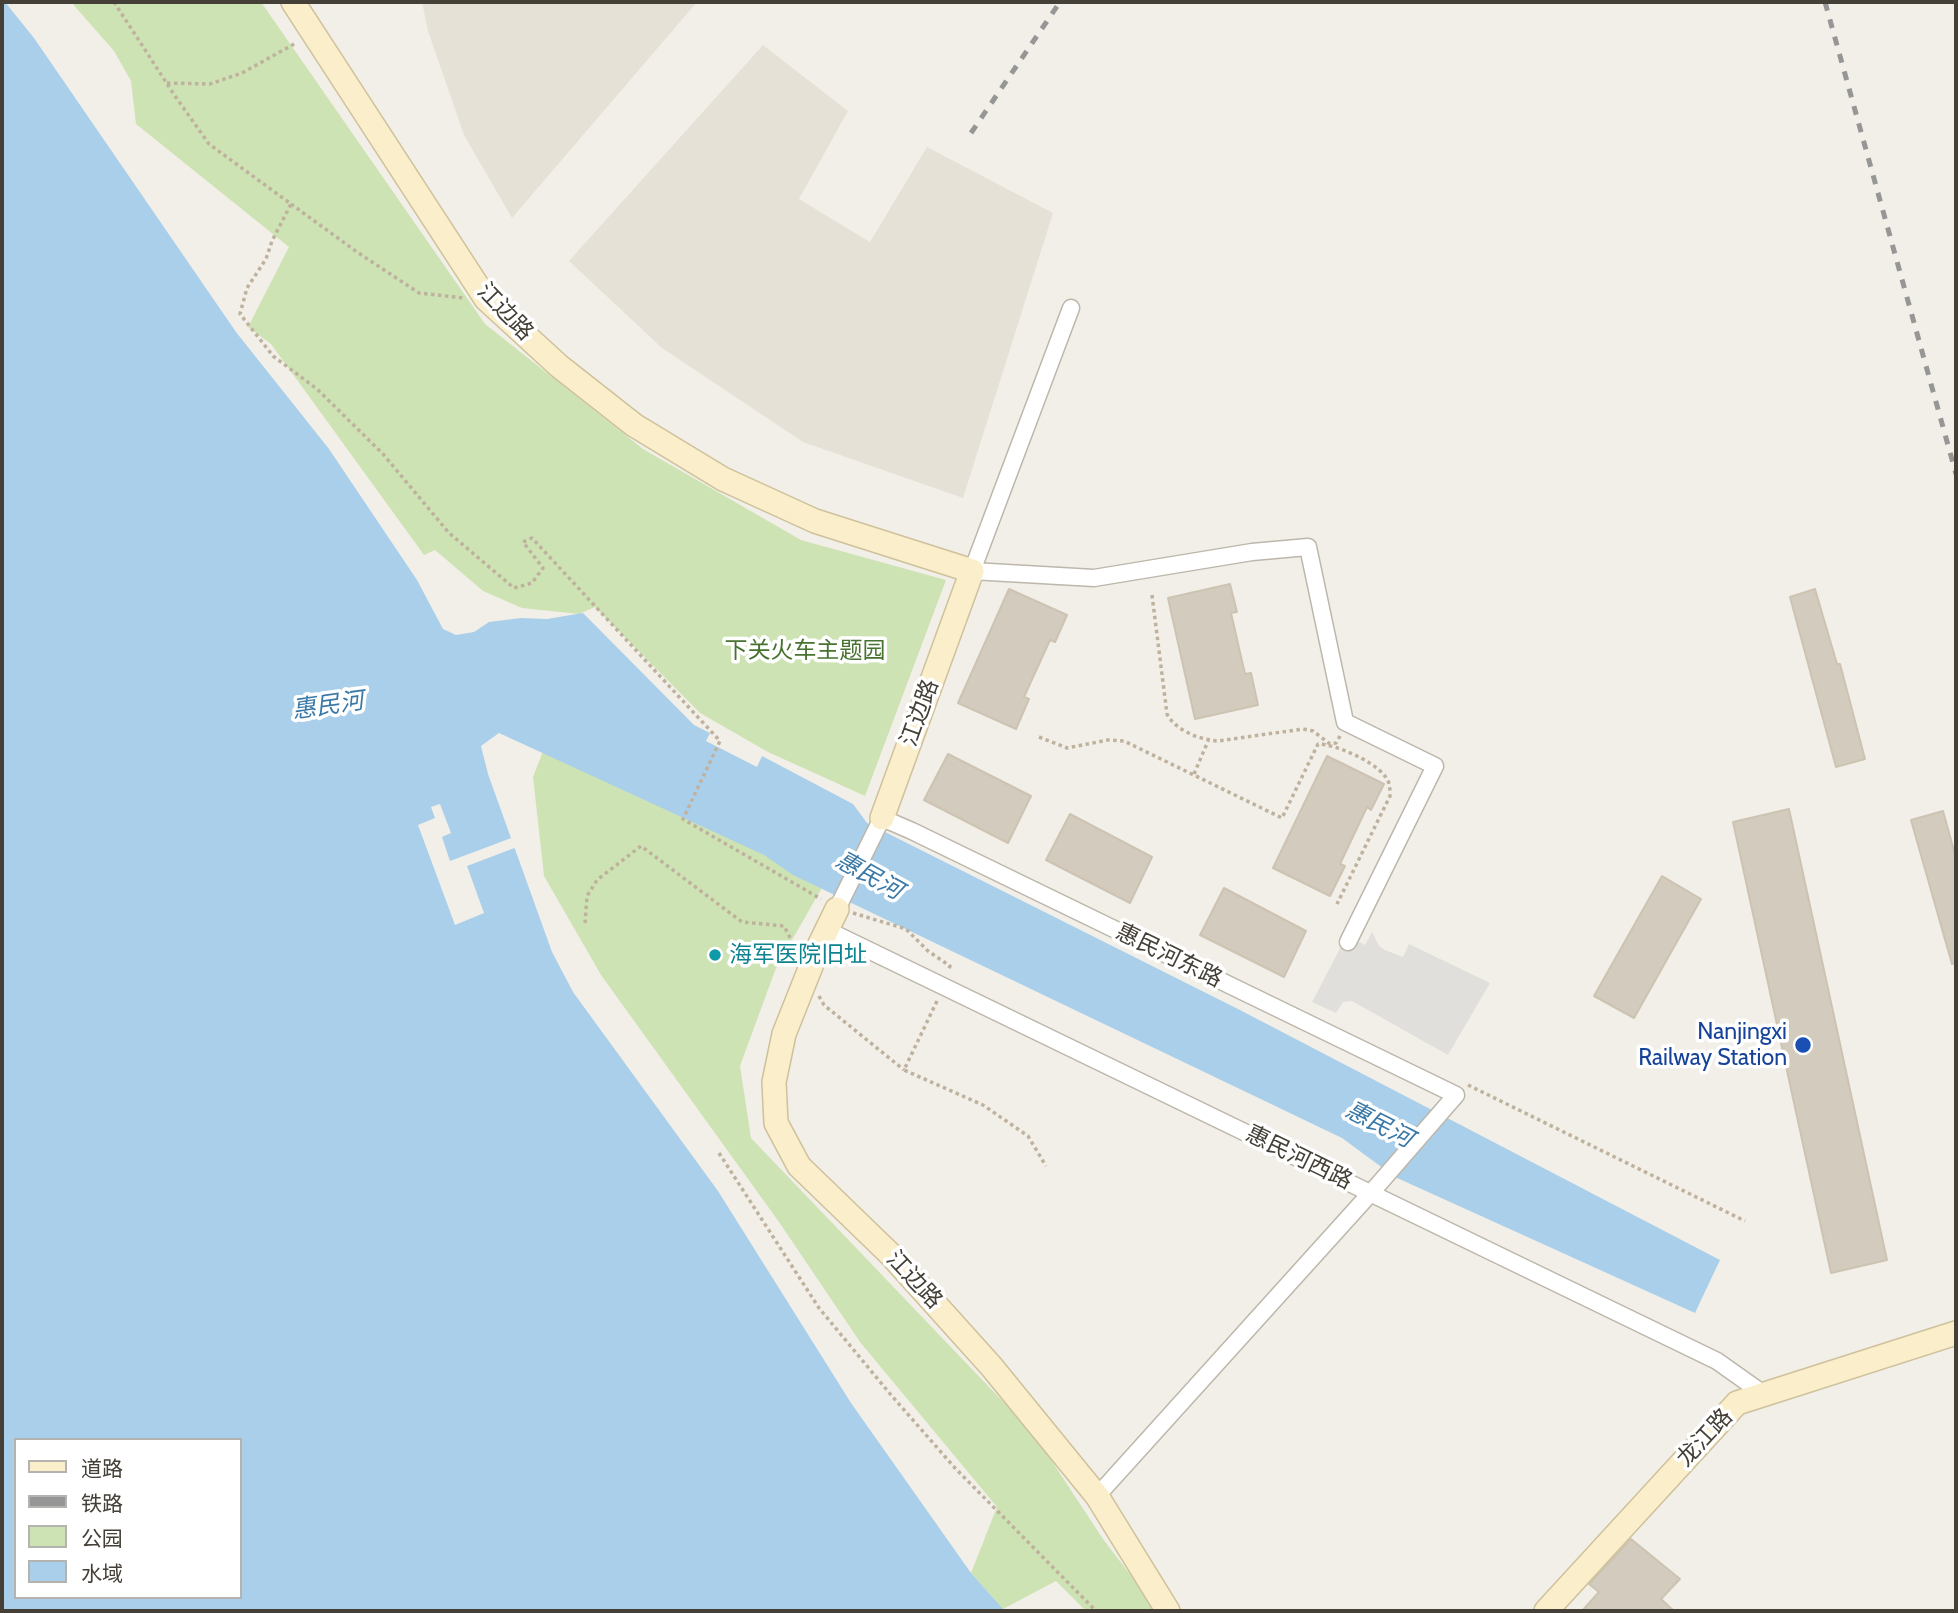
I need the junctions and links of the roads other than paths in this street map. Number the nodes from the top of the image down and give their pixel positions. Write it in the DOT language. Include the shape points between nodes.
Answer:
graph roads {
  1 [pos="293,2"];
  2 [pos="1071,307"];
  3 [pos="972,571"];
  4 [pos="882,818"];
  5 [pos="837,909"];
  6 [pos="827,930"];
  7 [pos="1348,942"];
  8 [pos="1374,1190"];
  9 [pos="1956,1333"];
  10 [pos="1765,1395"];
  11 [pos="1097,1496"];
  12 [pos="1168,1611"];
  13 [pos="1546,1611"];
  1 -- 3 [label="street, 江边路" via="486,299 559,366 634,425 723,479 815,521"];
  2 -- 3 [label="street"];
  3 -- 4 [label="street, 江边路"];
  3 -- 7 [label="street" via="1094,578 1308,547 1347,723 1435,766"];
  4 -- 5 [label="street, 江边路"];
  4 -- 8 [label="street, 惠民河东路" via="1452,1100"];
  5 -- 11 [label="street, 江边路" via="783,1034 774,1082 776,1123 799,1166 955,1325"];
  6 -- 8 [label="street, 惠民河西路"];
  8 -- 10 [label="street, 惠民河西路" via="1717,1361"];
  8 -- 11 [label="street"];
  9 -- 10 [label="street, 龙江路"];
  10 -- 13 [label="street, 龙江路" via="1737,1404"];
  11 -- 12 [label="street, 江边路"];
}
